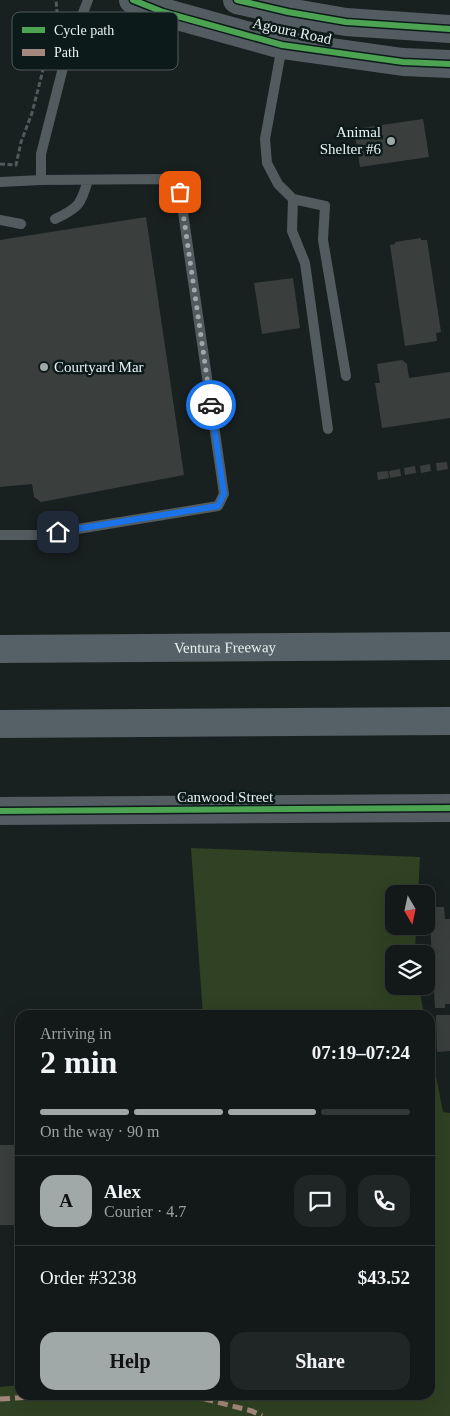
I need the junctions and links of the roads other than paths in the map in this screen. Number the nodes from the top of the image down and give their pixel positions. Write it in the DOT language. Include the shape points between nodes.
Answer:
graph roads {
  1 [pos="88,0"];
  2 [pos="133,0"];
  3 [pos="237,0"];
  4 [pos="83,12"];
  5 [pos="163,12"];
  6 [pos="178,16"];
  7 [pos="450,29"];
  8 [pos="282,45"];
  9 [pos="450,64"];
  10 [pos="62,70"];
  11 [pos="41,180"];
  12 [pos="88,180"];
  13 [pos="0,182"];
  14 [pos="293,199"];
  15 [pos="55,219"];
  16 [pos="0,220"];
  17 [pos="21,224"];
  18 [pos="346,376"];
  19 [pos="328,429"];
  20 [pos="0,535"];
  21 [pos="450,646"];
  22 [pos="0,649"];
  23 [pos="450,721"];
  24 [pos="0,724"];
  25 [pos="450,808"];
  26 [pos="0,810"];
  1 -- 4 [label="lane"];
  2 -- 5 [label="main road, Agoura Road"];
  3 -- 7 [label="main road, Agoura Road" via="346,22"];
  6 -- 8 [label="main road, Agoura Road"];
  8 -- 9 [label="main road, Agoura Road" via="403,62"];
  8 -- 14 [label="lane" via="265,139 267,163 278,184"];
  10 -- 11 [label="lane" via="41,154"];
  11 -- 12 [label="lane"];
  11 -- 13 [label="lane"];
  12 -- 15 [label="lane" via="82,200 71,212"];
  12 -- 20 [label="lane" via="167,178 177,184 224,494 218,506 41,535"];
  14 -- 18 [label="lane" via="325,206 323,240"];
  14 -- 19 [label="lane" via="292,231 305,263"];
  16 -- 17 [label="lane"];
  21 -- 22 [label="highway, Ventura Freeway"];
  23 -- 24 [label="highway"];
  25 -- 26 [label="main road, Canwood Street"];
}
